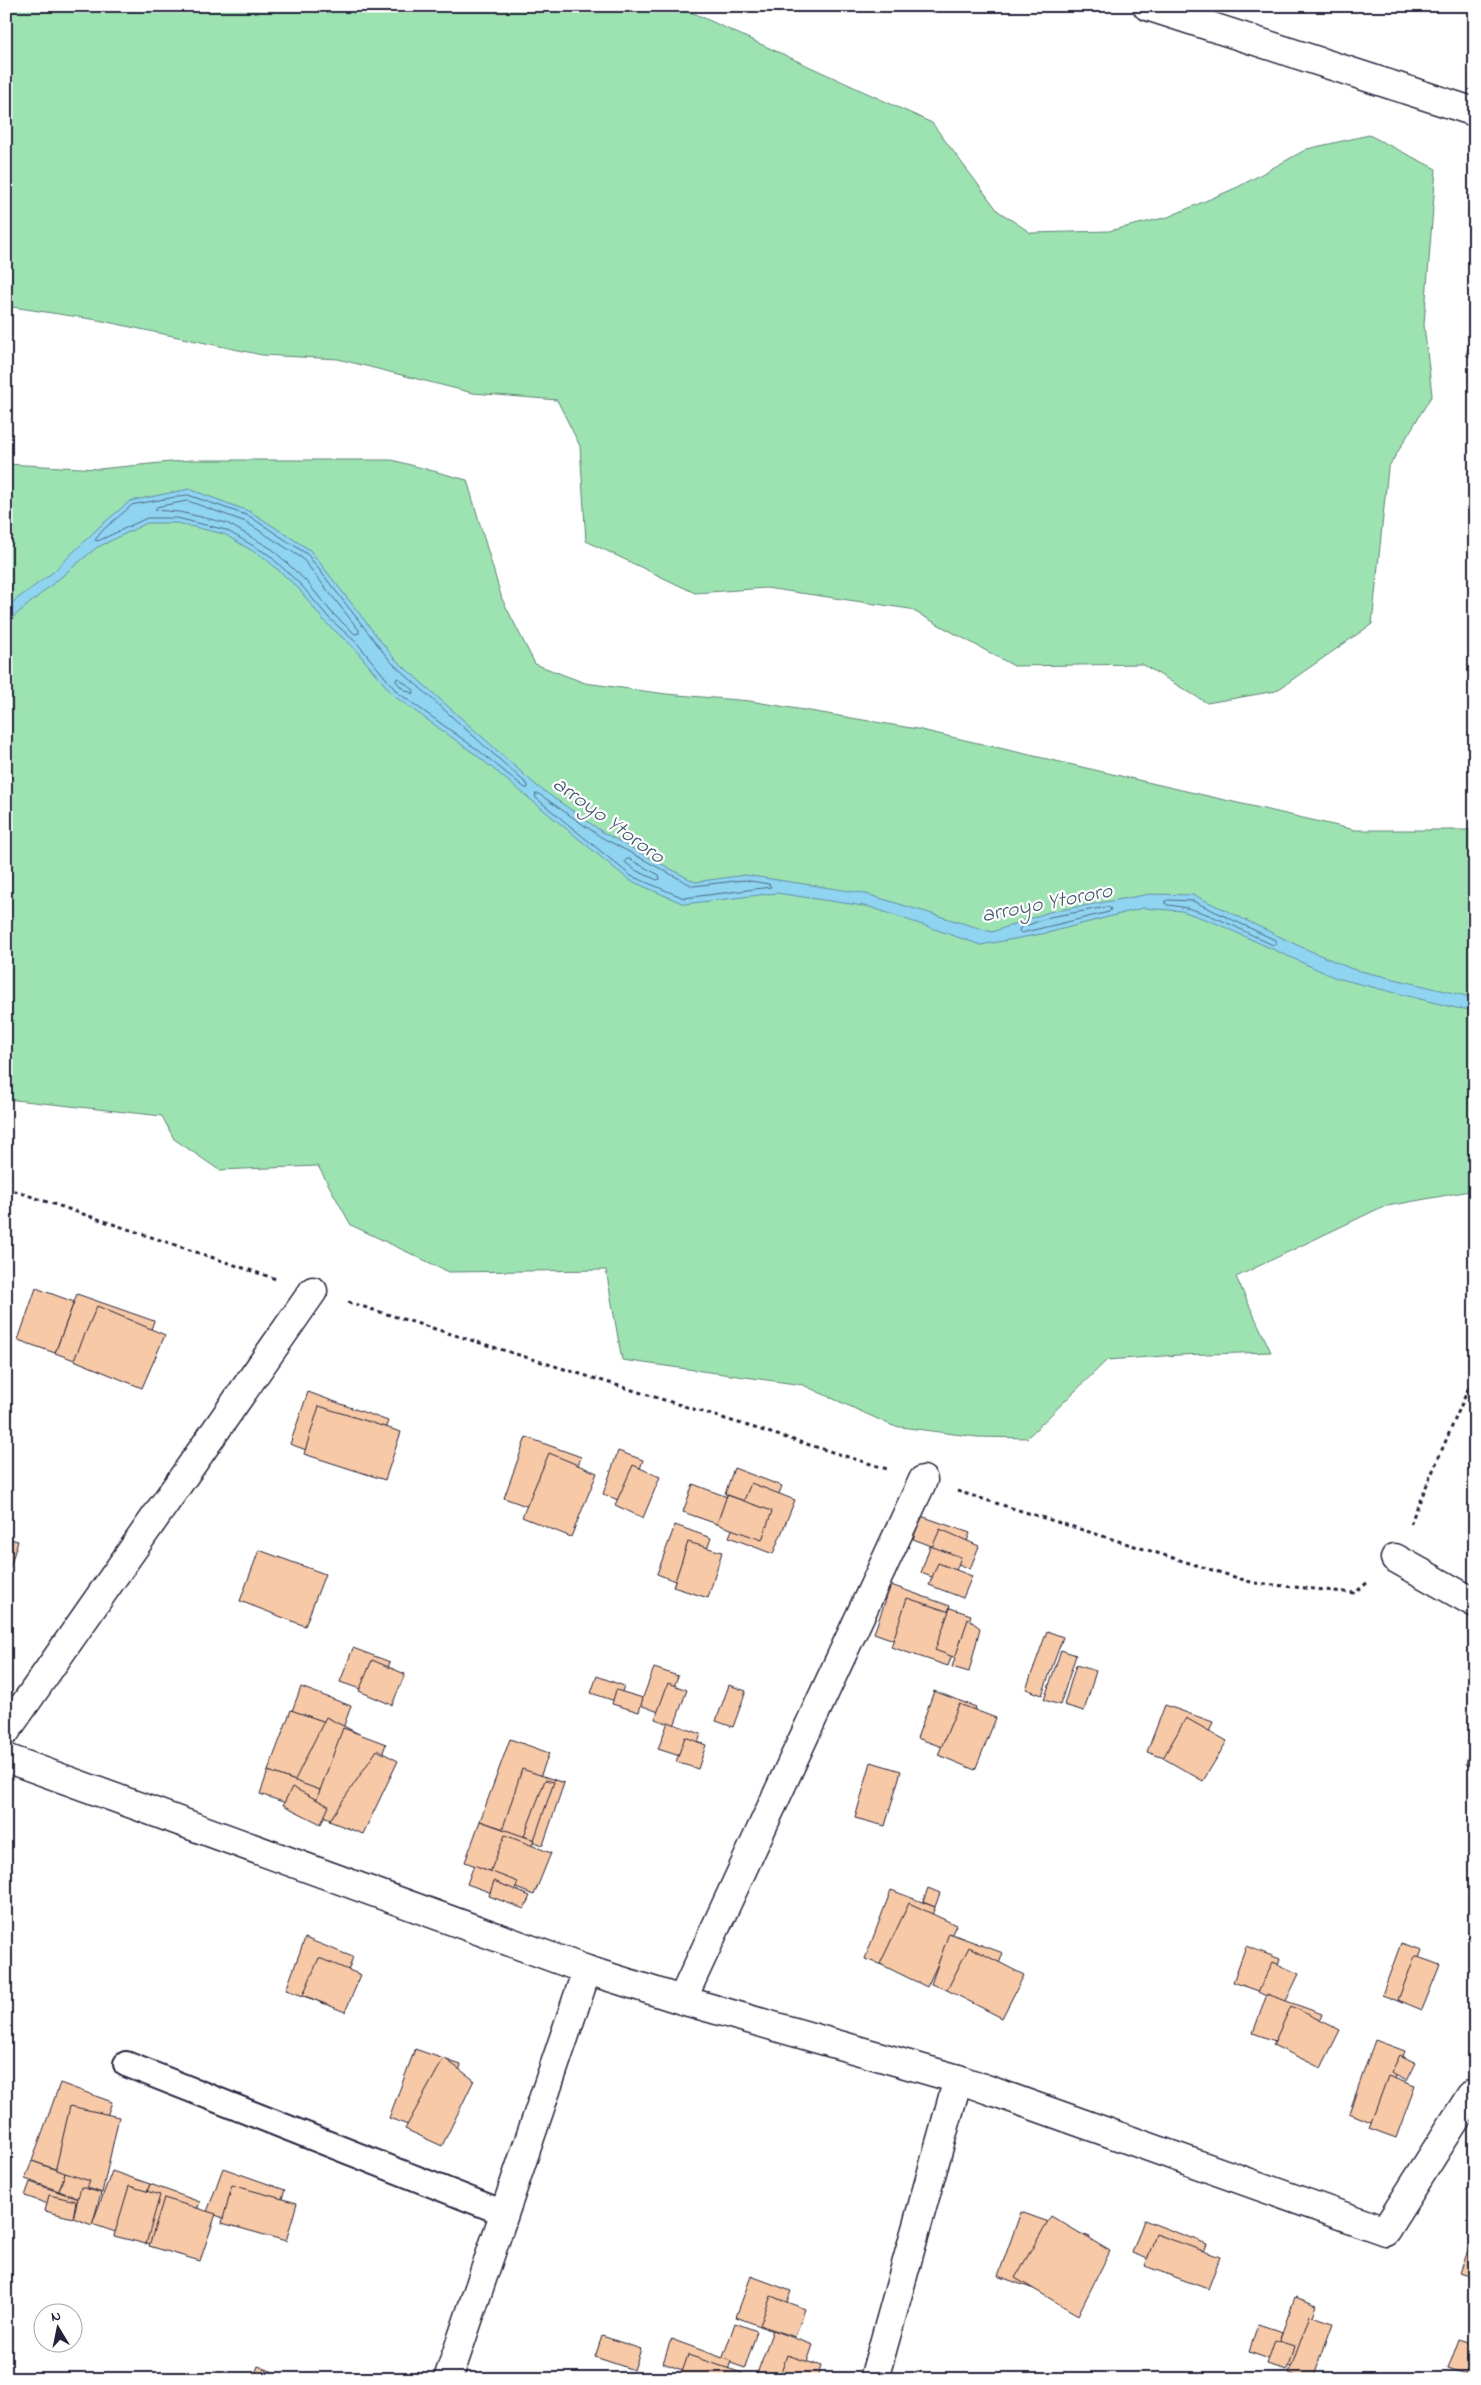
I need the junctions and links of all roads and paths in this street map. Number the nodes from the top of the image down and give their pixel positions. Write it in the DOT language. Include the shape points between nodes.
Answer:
graph roads {
  1 [pos="1147,6"];
  2 [pos="1475,112"];
  3 [pos="6,1188"];
  4 [pos="313,1291"];
  5 [pos="1475,1373"];
  6 [pos="923,1480"];
  7 [pos="1395,1558"];
  8 [pos="1475,1603"];
  9 [pos="6,1731"];
  10 [pos="6,1758"];
  11 [pos="587,1970"];
  12 [pos="682,2000"];
  13 [pos="126,2064"];
  14 [pos="958,2079"];
  15 [pos="1475,2096"];
  16 [pos="504,2213"];
  17 [pos="448,2379"];
  18 [pos="874,2379"];
  1 -- 2 [label="street"];
  3 -- 4 [label="path"];
  4 -- 6 [label="path"];
  4 -- 9 [label="street"];
  5 -- 7 [label="path"];
  6 -- 7 [label="path" via="1254,1583 1355,1592"];
  6 -- 12 [label="street"];
  7 -- 8 [label="street"];
  10 -- 11 [label="street"];
  11 -- 12 [label="street"];
  11 -- 16 [label="street"];
  12 -- 14 [label="street"];
  13 -- 16 [label="lane"];
  14 -- 15 [label="street" via="1385,2231 1471,2095"];
  14 -- 18 [label="street"];
  16 -- 17 [label="street"];
}
